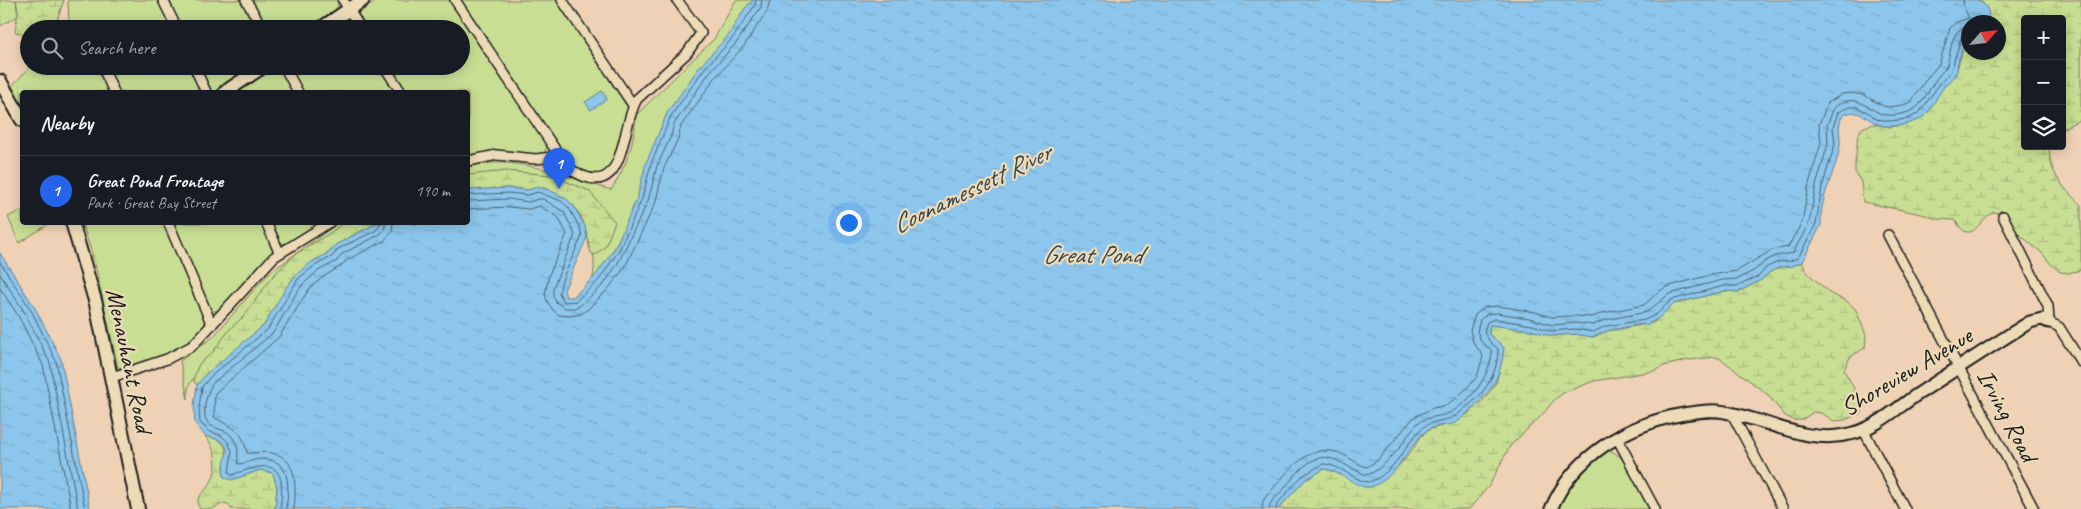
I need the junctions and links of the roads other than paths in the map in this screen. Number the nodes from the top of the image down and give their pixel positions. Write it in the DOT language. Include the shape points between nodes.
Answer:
graph roads {
  1 [pos="163,0"];
  2 [pos="246,0"];
  3 [pos="363,0"];
  4 [pos="455,0"];
  5 [pos="562,0"];
  6 [pos="677,0"];
  7 [pos="346,5"];
  8 [pos="172,20"];
  9 [pos="257,20"];
  10 [pos="330,20"];
  11 [pos="355,20"];
  12 [pos="468,20"];
  13 [pos="470,22"];
  14 [pos="106,75"];
  15 [pos="198,75"];
  16 [pos="250,75"];
  17 [pos="289,75"];
  18 [pos="390,75"];
  19 [pos="0,81"];
  20 [pos="113,90"];
  21 [pos="205,90"];
  22 [pos="228,90"];
  23 [pos="297,90"];
  24 [pos="400,90"];
  25 [pos="633,105"];
  26 [pos="20,116"];
  27 [pos="552,157"];
  28 [pos="470,161"];
  29 [pos="2003,216"];
  30 [pos="73,225"];
  31 [pos="169,225"];
  32 [pos="267,225"];
  33 [pos="325,225"];
  34 [pos="1888,235"];
  35 [pos="280,252"];
  36 [pos="2049,322"];
  37 [pos="212,325"];
  38 [pos="2081,362"];
  39 [pos="1959,366"];
  40 [pos="112,377"];
  41 [pos="1732,414"];
  42 [pos="1863,429"];
  43 [pos="1617,438"];
  44 [pos="138,509"];
  45 [pos="1551,509"];
  46 [pos="1655,509"];
  47 [pos="1783,509"];
  48 [pos="1906,509"];
  49 [pos="2034,509"];
  1 -- 8 [label="street"];
  2 -- 9 [label="street"];
  3 -- 7 [label="main road"];
  4 -- 12 [label="street"];
  5 -- 25 [label="street"];
  6 -- 25 [label="street" via="701,34 687,53"];
  7 -- 10 [label="main road"];
  7 -- 11 [label="street"];
  13 -- 25 [label="street" via="567,167 579,174 594,179 613,171 626,137"];
  14 -- 20 [label="street"];
  15 -- 21 [label="street"];
  16 -- 22 [label="main road"];
  17 -- 23 [label="street"];
  18 -- 24 [label="street"];
  19 -- 26 [label="main road"];
  27 -- 28 [label="street" via="536,159 497,155"];
  29 -- 36 [label="street" via="2048,306"];
  30 -- 40 [label="main road, Menauhant Road" via="89,276"];
  31 -- 37 [label="street"];
  32 -- 35 [label="street"];
  33 -- 35 [label="street"];
  34 -- 39 [label="street, Irving Road"];
  35 -- 37 [label="street"];
  36 -- 38 [label="street" via="2059,327"];
  36 -- 39 [label="street, Shoreview Avenue" via="2030,322"];
  37 -- 40 [label="street" via="179,354"];
  39 -- 42 [label="street, Shoreview Avenue"];
  39 -- 49 [label="street, Irving Road"];
  40 -- 44 [label="main road, Menauhant Road"];
  41 -- 42 [label="street, Shoreview Avenue" via="1812,435 1842,436"];
  41 -- 43 [label="street, Shoreview Avenue" via="1709,410 1679,415 1647,424"];
  41 -- 47 [label="street"];
  42 -- 48 [label="street"];
  43 -- 45 [label="street, Shoreview Avenue" via="1594,453 1573,474"];
  43 -- 46 [label="street"];
}
